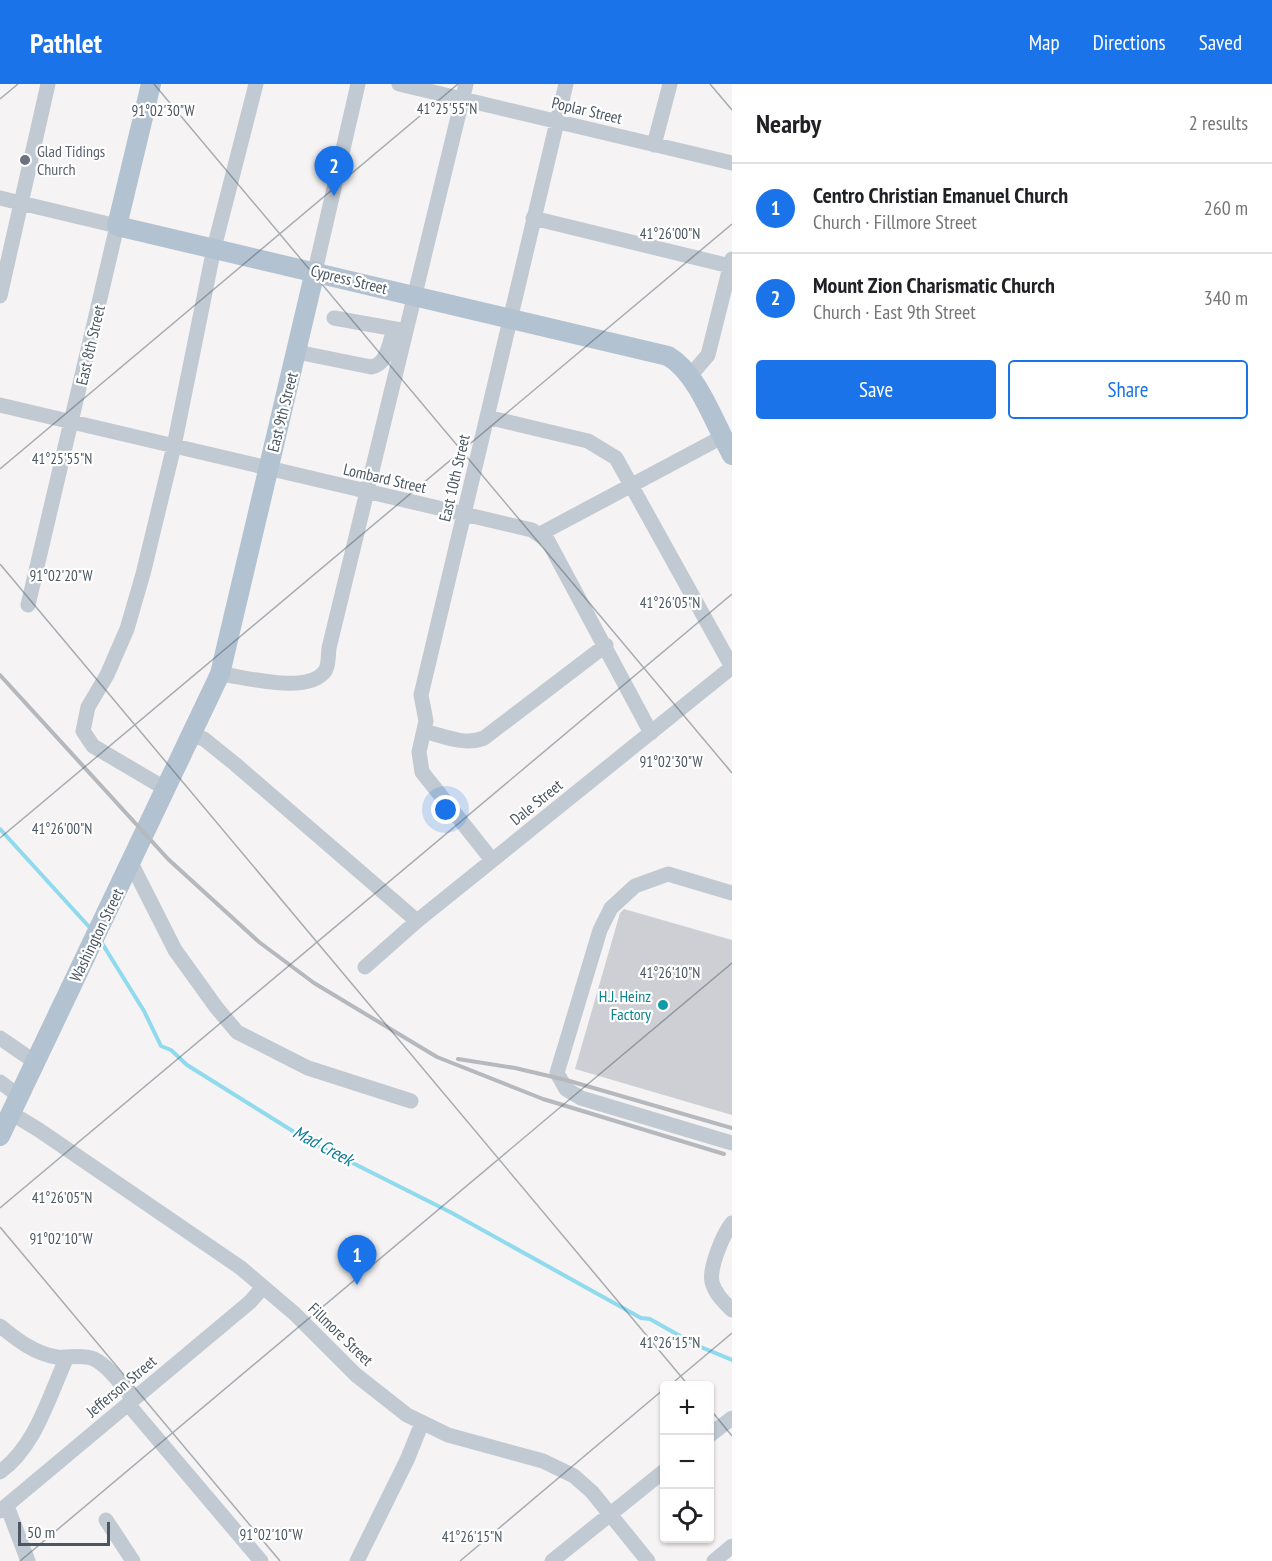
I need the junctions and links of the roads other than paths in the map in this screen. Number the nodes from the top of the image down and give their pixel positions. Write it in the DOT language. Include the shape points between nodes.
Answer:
graph roads {
  1 [pos="48,84"];
  2 [pos="151,84"];
  3 [pos="256,84"];
  4 [pos="358,84"];
  5 [pos="399,84"];
  6 [pos="466,84"];
  7 [pos="566,84"];
  8 [pos="670,84"];
  9 [pos="463,100"];
  10 [pos="557,122"];
  11 [pos="654,145"];
  12 [pos="732,163"];
  13 [pos="0,198"];
  14 [pos="21,202"];
  15 [pos="533,218"];
  16 [pos="117,225"];
  17 [pos="214,248"];
  18 [pos="731,262"];
  19 [pos="315,271"];
  20 [pos="413,295"];
  21 [pos="0,296"];
  22 [pos="511,317"];
  23 [pos="334,318"];
  24 [pos="399,330"];
  25 [pos="297,352"];
  26 [pos="690,376"];
  27 [pos="0,405"];
  28 [pos="487,417"];
  29 [pos="72,422"];
  30 [pos="722,436"];
  31 [pos="174,446"];
  32 [pos="732,455"];
  33 [pos="268,468"];
  34 [pos="632,484"];
  35 [pos="366,492"];
  36 [pos="464,515"];
  37 [pos="540,534"];
  38 [pos="28,605"];
  39 [pos="606,645"];
  40 [pos="732,667"];
  41 [pos="220,674"];
  42 [pos="424,731"];
  43 [pos="651,733"];
  44 [pos="191,735"];
  45 [pos="166,789"];
  46 [pos="492,860"];
  47 [pos="131,863"];
  48 [pos="732,893"];
  49 [pos="417,921"];
  50 [pos="365,967"];
  51 [pos="0,1038"];
  52 [pos="35,1062"];
  53 [pos="0,1082"];
  54 [pos="411,1101"];
  55 [pos="15,1105"];
  56 [pos="0,1136"];
  57 [pos="732,1143"];
  58 [pos="732,1223"];
  59 [pos="263,1287"];
  60 [pos="732,1310"];
  61 [pos="0,1326"];
  62 [pos="67,1357"];
  63 [pos="131,1401"];
  64 [pos="731,1418"];
  65 [pos="422,1423"];
  66 [pos="714,1432"];
  67 [pos="0,1472"];
  68 [pos="660,1474"];
  69 [pos="4,1509"];
  70 [pos="610,1515"];
  71 [pos="106,1520"];
  72 [pos="732,1546"];
  73 [pos="28,1561"];
  74 [pos="133,1561"];
  75 [pos="261,1561"];
  76 [pos="357,1561"];
  77 [pos="552,1561"];
  78 [pos="648,1561"];
  79 [pos="714,1561"];
  1 -- 14 [label="street"];
  2 -- 16 [label="main road, East 8th Street"];
  3 -- 17 [label="street"];
  4 -- 19 [label="street, East 9th Street"];
  5 -- 9 [label="street, Poplar Street"];
  6 -- 9 [label="street"];
  7 -- 10 [label="street, East 10th Street"];
  8 -- 11 [label="street"];
  9 -- 10 [label="street, Poplar Street"];
  9 -- 20 [label="street"];
  10 -- 11 [label="street, Poplar Street"];
  10 -- 15 [label="street, East 10th Street"];
  11 -- 12 [label="street, Poplar Street"];
  13 -- 14 [label="street, Cypress Street"];
  14 -- 16 [label="street, Cypress Street"];
  14 -- 21 [label="street"];
  15 -- 18 [label="street"];
  15 -- 22 [label="street, East 10th Street"];
  16 -- 17 [label="main road, Cypress Street"];
  16 -- 29 [label="street, East 8th Street"];
  17 -- 19 [label="main road, Cypress Street"];
  17 -- 31 [label="street"];
  18 -- 26 [label="street" via="708,355"];
  19 -- 20 [label="main road, Cypress Street"];
  19 -- 25 [label="main road, East 9th Street"];
  20 -- 22 [label="main road, Cypress Street"];
  20 -- 24 [label="street"];
  22 -- 26 [label="main road, Cypress Street" via="652,351 677,362"];
  22 -- 28 [label="street, East 10th Street"];
  23 -- 24 [label="street"];
  24 -- 25 [label="street" via="378,366"];
  24 -- 35 [label="street"];
  25 -- 33 [label="main road, East 9th Street"];
  26 -- 30 [label="main road"];
  27 -- 29 [label="street, Lombard Street"];
  28 -- 34 [label="street" via="588,441 616,458"];
  28 -- 36 [label="street, East 10th Street"];
  29 -- 31 [label="street, Lombard Street"];
  29 -- 38 [label="street, East 8th Street"];
  30 -- 32 [label="main road"];
  30 -- 34 [label="street"];
  31 -- 33 [label="street, Lombard Street"];
  31 -- 45 [label="street" via="127,629 88,707 83,731 93,747"];
  33 -- 35 [label="street, Lombard Street"];
  33 -- 41 [label="main road, East 9th Street"];
  34 -- 37 [label="street"];
  34 -- 40 [label="street"];
  35 -- 36 [label="street, Lombard Street"];
  35 -- 41 [label="street" via="327,670 317,680 301,685"];
  36 -- 37 [label="street, Lombard Street"];
  36 -- 42 [label="street, East 10th Street" via="421,695"];
  37 -- 39 [label="street" via="548,541"];
  39 -- 42 [label="street" via="476,742"];
  39 -- 43 [label="street"];
  40 -- 43 [label="street, Dale Street"];
  41 -- 44 [label="main road, East 9th Street"];
  42 -- 46 [label="street, East 10th Street" via="419,752 422,772"];
  43 -- 46 [label="street, Dale Street"];
  44 -- 45 [label="main road, Washington Street"];
  44 -- 49 [label="street" via="204,739 235,764"];
  45 -- 47 [label="main road, Washington Street"];
  46 -- 49 [label="street, Dale Street"];
  47 -- 52 [label="main road, Washington Street"];
  47 -- 54 [label="street" via="175,950 237,1032 308,1068"];
  48 -- 57 [label="street" via="668,874 635,886 612,908 600,930 557,1073 566,1089 581,1098"];
  49 -- 50 [label="street, Dale Street"];
  51 -- 52 [label="street"];
  52 -- 55 [label="main road, Washington Street"];
  53 -- 55 [label="street, Fillmore Street"];
  55 -- 56 [label="main road, Washington Street"];
  55 -- 59 [label="street, Fillmore Street"];
  58 -- 60 [label="street" via="716,1257 712,1281 720,1298"];
  59 -- 63 [label="street, Jefferson Street"];
  59 -- 65 [label="street, Fillmore Street" via="384,1399"];
  61 -- 62 [label="street" via="24,1345"];
  62 -- 63 [label="street" via="83,1356 101,1364"];
  62 -- 67 [label="street" via="26,1447 16,1461"];
  63 -- 69 [label="street, Jefferson Street"];
  63 -- 75 [label="street"];
  64 -- 66 [label="street"];
  65 -- 70 [label="street, Fillmore Street" via="448,1435 562,1469 592,1492"];
  65 -- 76 [label="street"];
  68 -- 70 [label="street"];
  69 -- 73 [label="street"];
  70 -- 77 [label="street"];
  70 -- 78 [label="street, Fillmore Street"];
  71 -- 74 [label="street"];
  72 -- 79 [label="street"];
}
